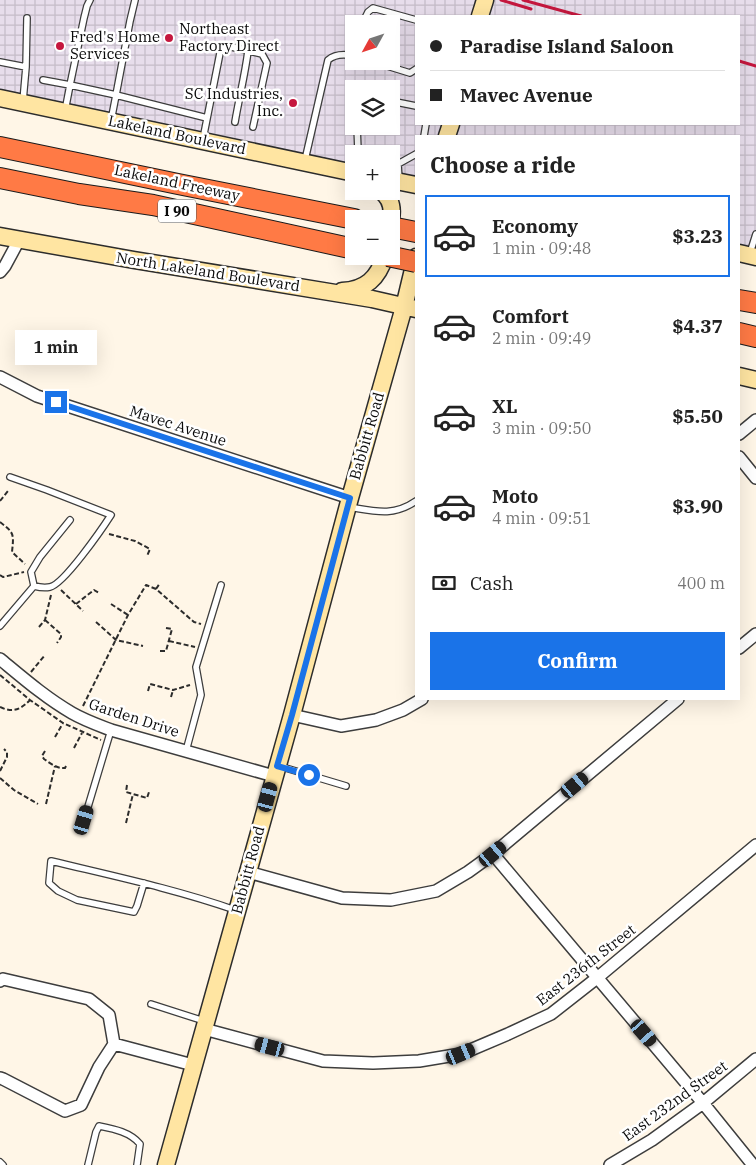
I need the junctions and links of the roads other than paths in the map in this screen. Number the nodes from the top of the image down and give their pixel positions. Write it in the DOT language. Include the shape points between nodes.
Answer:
graph roads {
  1 [pos="90,0"];
  2 [pos="135,0"];
  3 [pos="485,0"];
  4 [pos="366,15"];
  5 [pos="398,15"];
  6 [pos="480,15"];
  7 [pos="400,16"];
  8 [pos="27,18"];
  9 [pos="415,20"];
  10 [pos="248,51"];
  11 [pos="345,56"];
  12 [pos="0,62"];
  13 [pos="26,67"];
  14 [pos="400,70"];
  15 [pos="415,70"];
  16 [pos="43,80"];
  17 [pos="70,85"];
  18 [pos="116,95"];
  19 [pos="0,98"];
  20 [pos="23,103"];
  21 [pos="400,103"];
  22 [pos="415,106"];
  23 [pos="65,112"];
  24 [pos="207,118"];
  25 [pos="110,121"];
  26 [pos="235,122"];
  27 [pos="253,127"];
  28 [pos="202,141"];
  29 [pos="0,145"];
  30 [pos="415,155"];
  31 [pos="304,162"];
  32 [pos="400,163"];
  33 [pos="331,168"];
  34 [pos="345,171"];
  35 [pos="345,174"];
  36 [pos="0,178"];
  37 [pos="400,182"];
  38 [pos="415,185"];
  39 [pos="0,191"];
  40 [pos="79,194"];
  41 [pos="345,217"];
  42 [pos="400,228"];
  43 [pos="415,232"];
  44 [pos="756,234"];
  45 [pos="0,236"];
  46 [pos="19,240"];
  47 [pos="345,247"];
  48 [pos="748,255"];
  49 [pos="400,259"];
  50 [pos="415,262"];
  51 [pos="381,265"];
  52 [pos="415,266"];
  53 [pos="0,272"];
  54 [pos="322,291"];
  55 [pos="740,300"];
  56 [pos="756,303"];
  57 [pos="410,308"];
  58 [pos="740,333"];
  59 [pos="756,337"];
  60 [pos="740,376"];
  61 [pos="0,377"];
  62 [pos="756,380"];
  63 [pos="756,420"];
  64 [pos="740,433"];
  65 [pos="740,458"];
  66 [pos="10,477"];
  67 [pos="756,478"];
  68 [pos="349,502"];
  69 [pos="415,502"];
  70 [pos="70,520"];
  71 [pos="221,585"];
  72 [pos="34,586"];
  73 [pos="0,626"];
  74 [pos="756,634"];
  75 [pos="740,647"];
  76 [pos="0,658"];
  77 [pos="420,700"];
  78 [pos="677,700"];
  79 [pos="292,715"];
  80 [pos="111,730"];
  81 [pos="186,751"];
  82 [pos="276,771"];
  83 [pos="346,786"];
  84 [pos="84,820"];
  85 [pos="756,845"];
  86 [pos="493,854"];
  87 [pos="248,872"];
  88 [pos="144,883"];
  89 [pos="237,910"];
  90 [pos="597,978"];
  91 [pos="0,981"];
  92 [pos="151,1004"];
  93 [pos="205,1025"];
  94 [pos="114,1044"];
  95 [pos="756,1059"];
  96 [pos="193,1065"];
  97 [pos="0,1078"];
  98 [pos="703,1103"];
  99 [pos="0,1162"];
  100 [pos="4,1165"];
  101 [pos="88,1165"];
  102 [pos="137,1165"];
  103 [pos="166,1165"];
  104 [pos="610,1165"];
  105 [pos="753,1165"];
  1 -- 17 [label="lane"];
  2 -- 18 [label="lane"];
  3 -- 6 [label="street"];
  4 -- 5 [label="lane" via="373,8"];
  7 -- 9 [label="lane"];
  8 -- 13 [label="lane"];
  10 -- 24 [label="lane" via="227,46 220,53"];
  10 -- 26 [label="lane"];
  10 -- 27 [label="lane" via="262,54 267,63"];
  11 -- 31 [label="lane" via="333,56 328,60"];
  12 -- 13 [label="lane"];
  13 -- 20 [label="lane"];
  14 -- 15 [label="lane" via="410,73"];
  16 -- 17 [label="lane"];
  17 -- 18 [label="lane"];
  17 -- 23 [label="lane"];
  18 -- 24 [label="lane"];
  18 -- 25 [label="lane"];
  19 -- 20 [label="street, Lakeland Boulevard"];
  20 -- 23 [label="street, Lakeland Boulevard"];
  21 -- 22 [label="lane"];
  23 -- 25 [label="street, Lakeland Boulevard"];
  24 -- 28 [label="lane"];
  25 -- 28 [label="street, Lakeland Boulevard"];
  28 -- 31 [label="street, Lakeland Boulevard"];
  29 -- 41 [label="highway, Lakeland Freeway / I 90"];
  30 -- 32 [label="lane"];
  31 -- 33 [label="street, Lakeland Boulevard"];
  33 -- 34 [label="street, Lakeland Boulevard"];
  33 -- 35 [label="street"];
  36 -- 40 [label="highway, Lakeland Freeway / I 90"];
  37 -- 38 [label="street"];
  39 -- 40 [label="highway"];
  40 -- 47 [label="highway, Lakeland Freeway / I 90" via="154,205"];
  42 -- 43 [label="highway"];
  44 -- 48 [label="lane"];
  45 -- 46 [label="street, North Lakeland Boulevard"];
  46 -- 53 [label="street"];
  46 -- 54 [label="street, North Lakeland Boulevard"];
  49 -- 50 [label="highway, bridge"];
  51 -- 54 [label="street" via="366,285 353,290"];
  52 -- 57 [label="street, Babbitt Road"];
  54 -- 57 [label="street, North Lakeland Boulevard"];
  55 -- 56 [label="highway"];
  57 -- 68 [label="street, Babbitt Road"];
  58 -- 59 [label="highway"];
  60 -- 62 [label="street"];
  61 -- 68 [label="street, Mavec Avenue" via="37,396"];
  63 -- 64 [label="street"];
  65 -- 67 [label="street"];
  66 -- 72 [label="lane" via="111,515 63,579 50,587"];
  68 -- 69 [label="lane" via="384,512 407,507"];
  68 -- 79 [label="street, Babbitt Road"];
  70 -- 72 [label="lane" via="31,572"];
  71 -- 81 [label="lane" via="196,667 201,695"];
  72 -- 73 [label="lane"];
  74 -- 75 [label="street"];
  76 -- 80 [label="street, Garden Drive" via="72,713"];
  77 -- 79 [label="street" via="376,720 341,726"];
  78 -- 86 [label="street"];
  79 -- 82 [label="street, Babbitt Road"];
  80 -- 81 [label="street, Garden Drive"];
  80 -- 84 [label="lane"];
  81 -- 82 [label="street, Garden Drive"];
  82 -- 83 [label="lane"];
  82 -- 87 [label="street, Babbitt Road"];
  85 -- 90 [label="street, East 236th Street"];
  86 -- 87 [label="street" via="436,891 391,900 342,898"];
  86 -- 90 [label="street"];
  87 -- 89 [label="street, Babbitt Road"];
  88 -- 88 [label="lane" via="70,865 51,861 50,884 77,900 134,912"];
  88 -- 89 [label="lane"];
  89 -- 93 [label="street, Babbitt Road"];
  90 -- 93 [label="street, East 236th Street" via="551,1014 517,1030 461,1054 419,1061 323,1061"];
  90 -- 98 [label="street"];
  91 -- 94 [label="street" via="3,979 89,998 109,1015"];
  92 -- 93 [label="lane"];
  93 -- 96 [label="street, Babbitt Road"];
  94 -- 96 [label="street"];
  94 -- 97 [label="street" via="81,1105 65,1111"];
  95 -- 98 [label="street, East 232nd Street"];
  96 -- 103 [label="street, Babbitt Road"];
  98 -- 104 [label="street, East 232nd Street"];
  98 -- 105 [label="street"];
  99 -- 100 [label="lane"];
  101 -- 102 [label="lane" via="99,1126 116,1129 135,1138 140,1144"];
}
